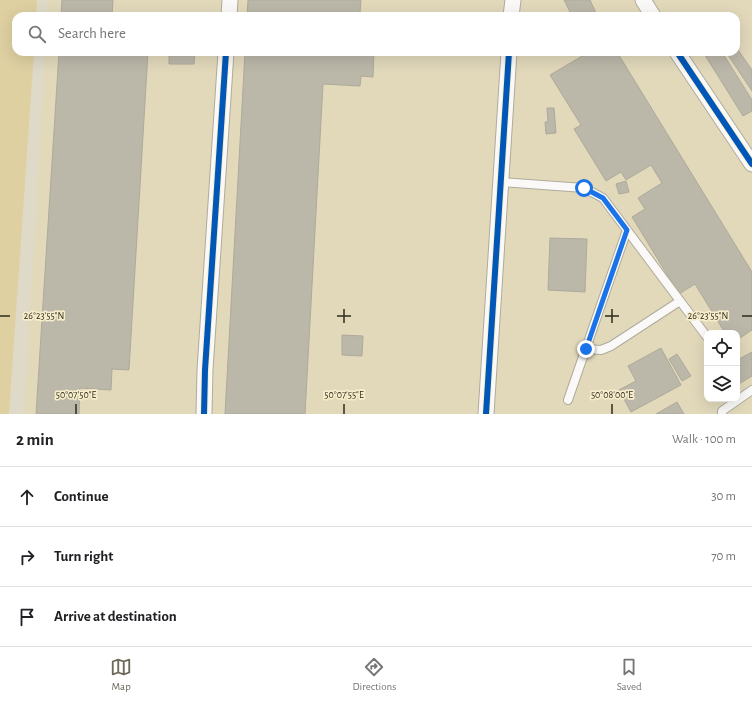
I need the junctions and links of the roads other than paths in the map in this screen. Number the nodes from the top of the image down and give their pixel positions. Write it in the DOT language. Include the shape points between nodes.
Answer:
graph roads {
  1 [pos="230,0"];
  2 [pos="512,0"];
  3 [pos="643,0"];
  4 [pos="229,12"];
  5 [pos="512,12"];
  6 [pos="650,12"];
  7 [pos="226,56"];
  8 [pos="509,56"];
  9 [pos="680,56"];
  10 [pos="747,145"];
  11 [pos="752,164"];
  12 [pos="501,182"];
  13 [pos="627,230"];
  14 [pos="680,301"];
  15 [pos="704,334"];
  16 [pos="586,349"];
  17 [pos="752,390"];
  18 [pos="568,400"];
  19 [pos="204,414"];
  20 [pos="486,414"];
  21 [pos="722,414"];
  1 -- 4 [label="street"];
  2 -- 5 [label="street"];
  3 -- 6 [label="street"];
  7 -- 19 [label="street"];
  8 -- 12 [label="street"];
  9 -- 10 [label="street"];
  10 -- 11 [label="street"];
  12 -- 13 [label="lane" via="584,188 603,198"];
  12 -- 20 [label="street"];
  13 -- 14 [label="lane"];
  13 -- 16 [label="lane"];
  14 -- 15 [label="lane"];
  14 -- 16 [label="lane" via="611,346 601,350"];
  16 -- 18 [label="lane"];
  17 -- 21 [label="lane" via="722,411"];
}
